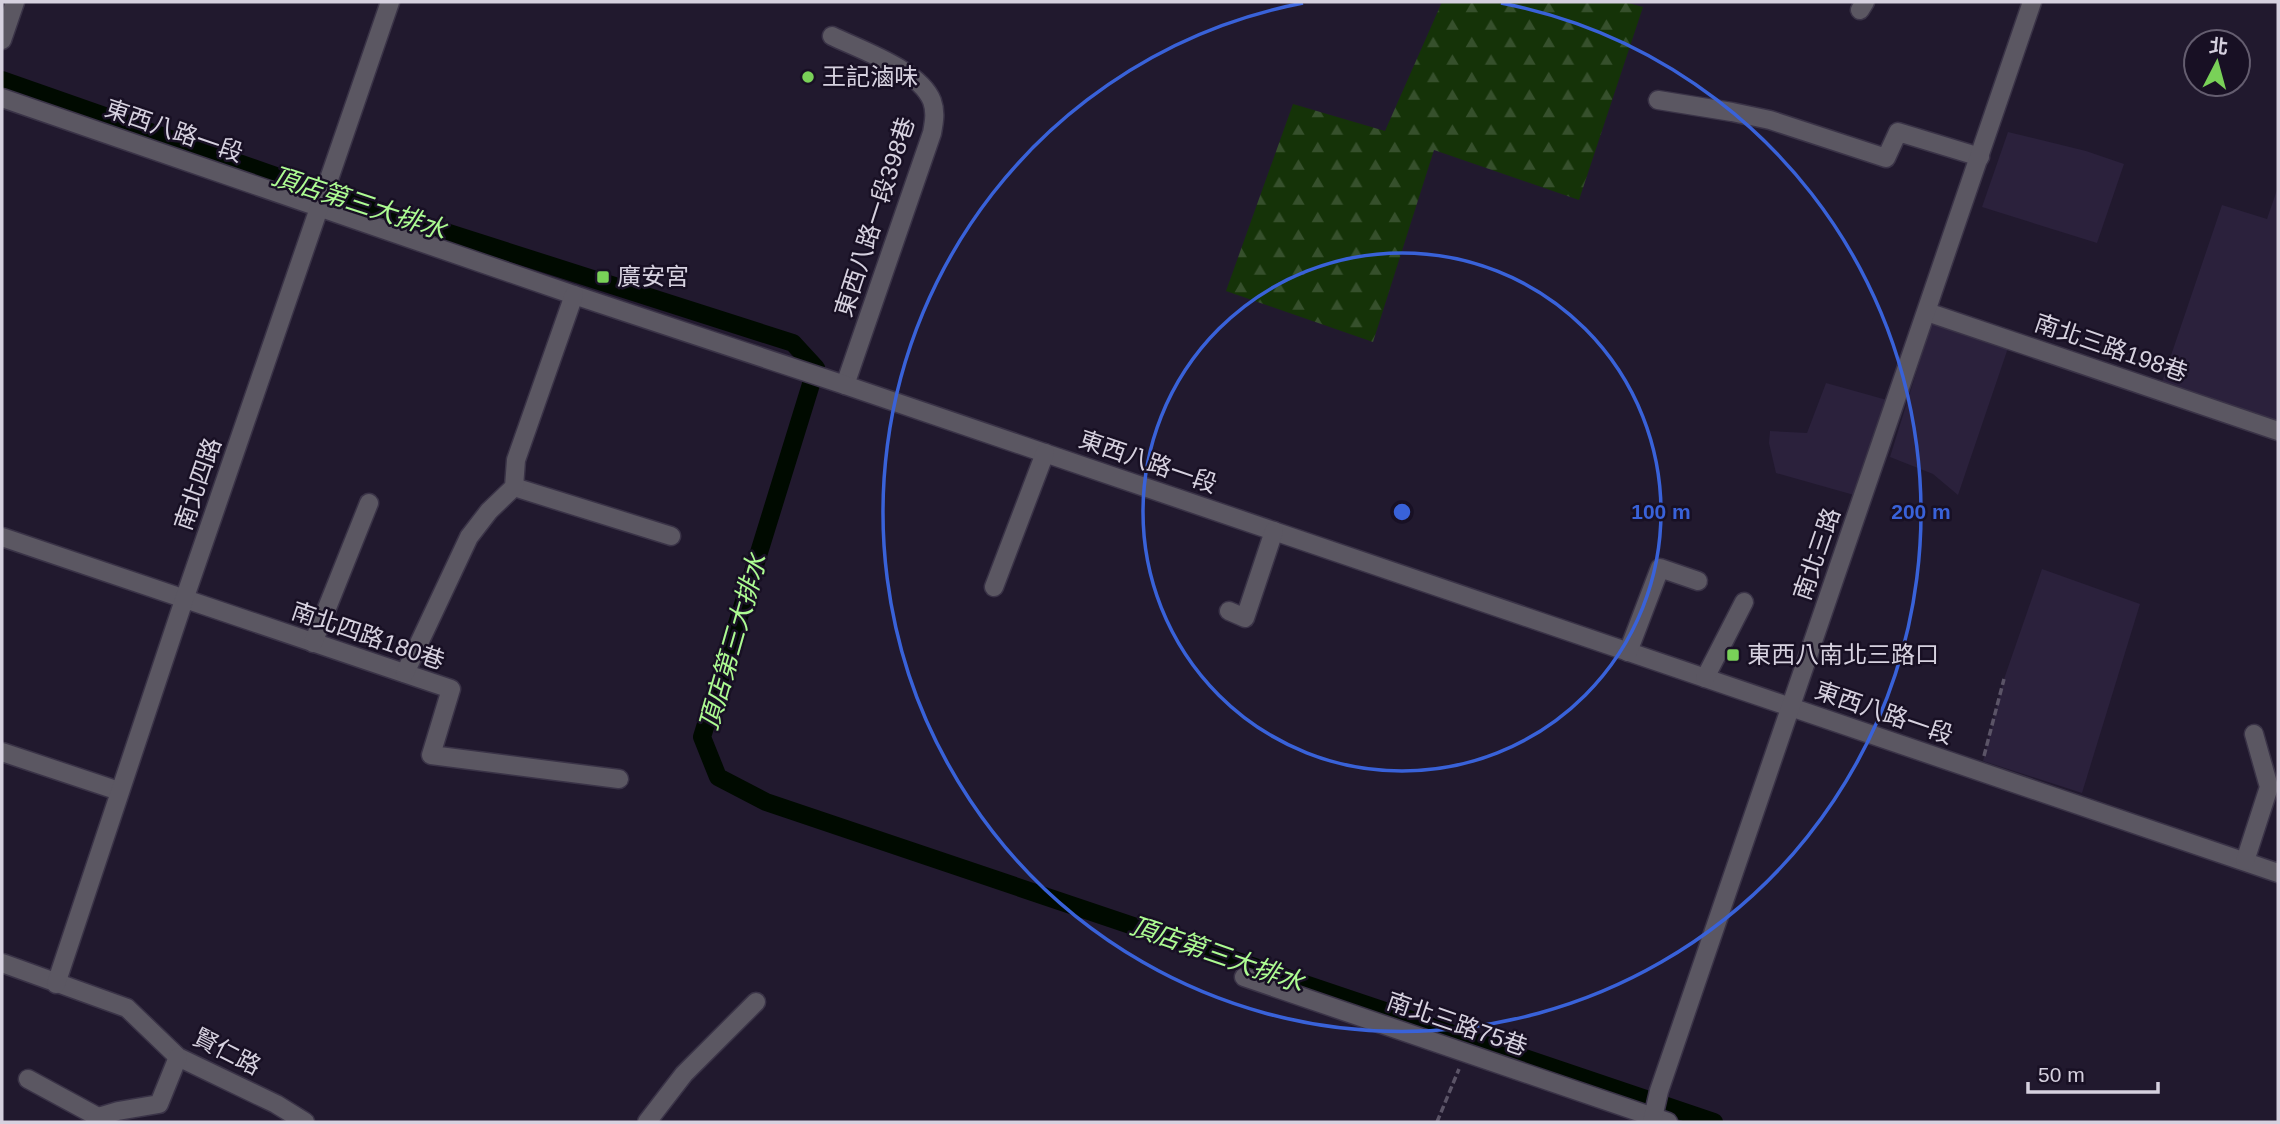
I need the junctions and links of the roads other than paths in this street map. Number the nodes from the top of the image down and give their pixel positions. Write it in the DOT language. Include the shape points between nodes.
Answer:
graph roads {
  1 [pos="15,2"];
  2 [pos="390,2"];
  3 [pos="2032,2"];
  4 [pos="832,36"];
  5 [pos="2,40"];
  6 [pos="2,98"];
  7 [pos="1658,100"];
  8 [pos="1980,157"];
  9 [pos="319,207"];
  10 [pos="574,295"];
  11 [pos="1927,312"];
  12 [pos="845,385"];
  13 [pos="2278,431"];
  14 [pos="1045,453"];
  15 [pos="513,487"];
  16 [pos="369,503"];
  17 [pos="1274,531"];
  18 [pos="671,536"];
  19 [pos="2,537"];
  20 [pos="1698,581"];
  21 [pos="994,587"];
  22 [pos="184,600"];
  23 [pos="1744,602"];
  24 [pos="1228,611"];
  25 [pos="313,643"];
  26 [pos="1628,652"];
  27 [pos="405,673"];
  28 [pos="1705,678"];
  29 [pos="1790,706"];
  30 [pos="2254,734"];
  31 [pos="2,752"];
  32 [pos="619,779"];
  33 [pos="119,791"];
  34 [pos="2245,861"];
  35 [pos="2278,873"];
  36 [pos="2,963"];
  37 [pos="1244,977"];
  38 [pos="56,984"];
  39 [pos="756,1002"];
  40 [pos="178,1056"];
  41 [pos="28,1079"];
  42 [pos="96,1120"];
  43 [pos="1658,1121"];
  44 [pos="305,1122"];
  45 [pos="647,1122"];
  1 -- 5 [label="street"];
  2 -- 9 [label="street, 南北四路"];
  3 -- 8 [label="street, 南北三路"];
  4 -- 12 [label="street, 東西八路一段398巷" via="912,75 931,98 935,114"];
  6 -- 9 [label="street, 東西八路一段"];
  7 -- 8 [label="street" via="1770,120 1886,158 1898,132"];
  8 -- 11 [label="street, 南北三路"];
  9 -- 10 [label="street, 東西八路一段"];
  9 -- 22 [label="street, 南北四路"];
  10 -- 12 [label="street, 東西八路一段"];
  10 -- 15 [label="street" via="516,460"];
  11 -- 13 [label="street, 南北三路198巷"];
  11 -- 29 [label="street, 南北三路"];
  12 -- 14 [label="street, 東西八路一段"];
  14 -- 17 [label="street, 東西八路一段"];
  14 -- 21 [label="street"];
  15 -- 18 [label="street"];
  15 -- 27 [label="street" via="469,537"];
  16 -- 25 [label="street"];
  17 -- 24 [label="street" via="1245,618"];
  17 -- 26 [label="street, 東西八路一段"];
  19 -- 22 [label="street, 南北四路180巷"];
  20 -- 26 [label="street" via="1660,568"];
  22 -- 25 [label="street, 南北四路180巷"];
  22 -- 33 [label="street, 南北四路"];
  23 -- 28 [label="street"];
  25 -- 27 [label="street, 南北四路180巷"];
  26 -- 28 [label="street, 東西八路一段"];
  27 -- 32 [label="street, 南北四路180巷" via="451,689 431,755"];
  28 -- 29 [label="street, 東西八路一段"];
  29 -- 34 [label="street, 東西八路一段"];
  29 -- 43 [label="street, 南北三路" via="1659,1091"];
  30 -- 34 [label="street" via="2269,787"];
  31 -- 33 [label="street"];
  33 -- 38 [label="street, 南北四路"];
  34 -- 35 [label="street, 東西八路一段"];
  36 -- 38 [label="street, 賢仁路"];
  37 -- 43 [label="street, 南北三路75巷"];
  38 -- 40 [label="street, 賢仁路" via="127,1008"];
  39 -- 45 [label="street" via="684,1074"];
  40 -- 42 [label="street" via="159,1104"];
  40 -- 44 [label="street, 賢仁路"];
  41 -- 42 [label="street"];
}
